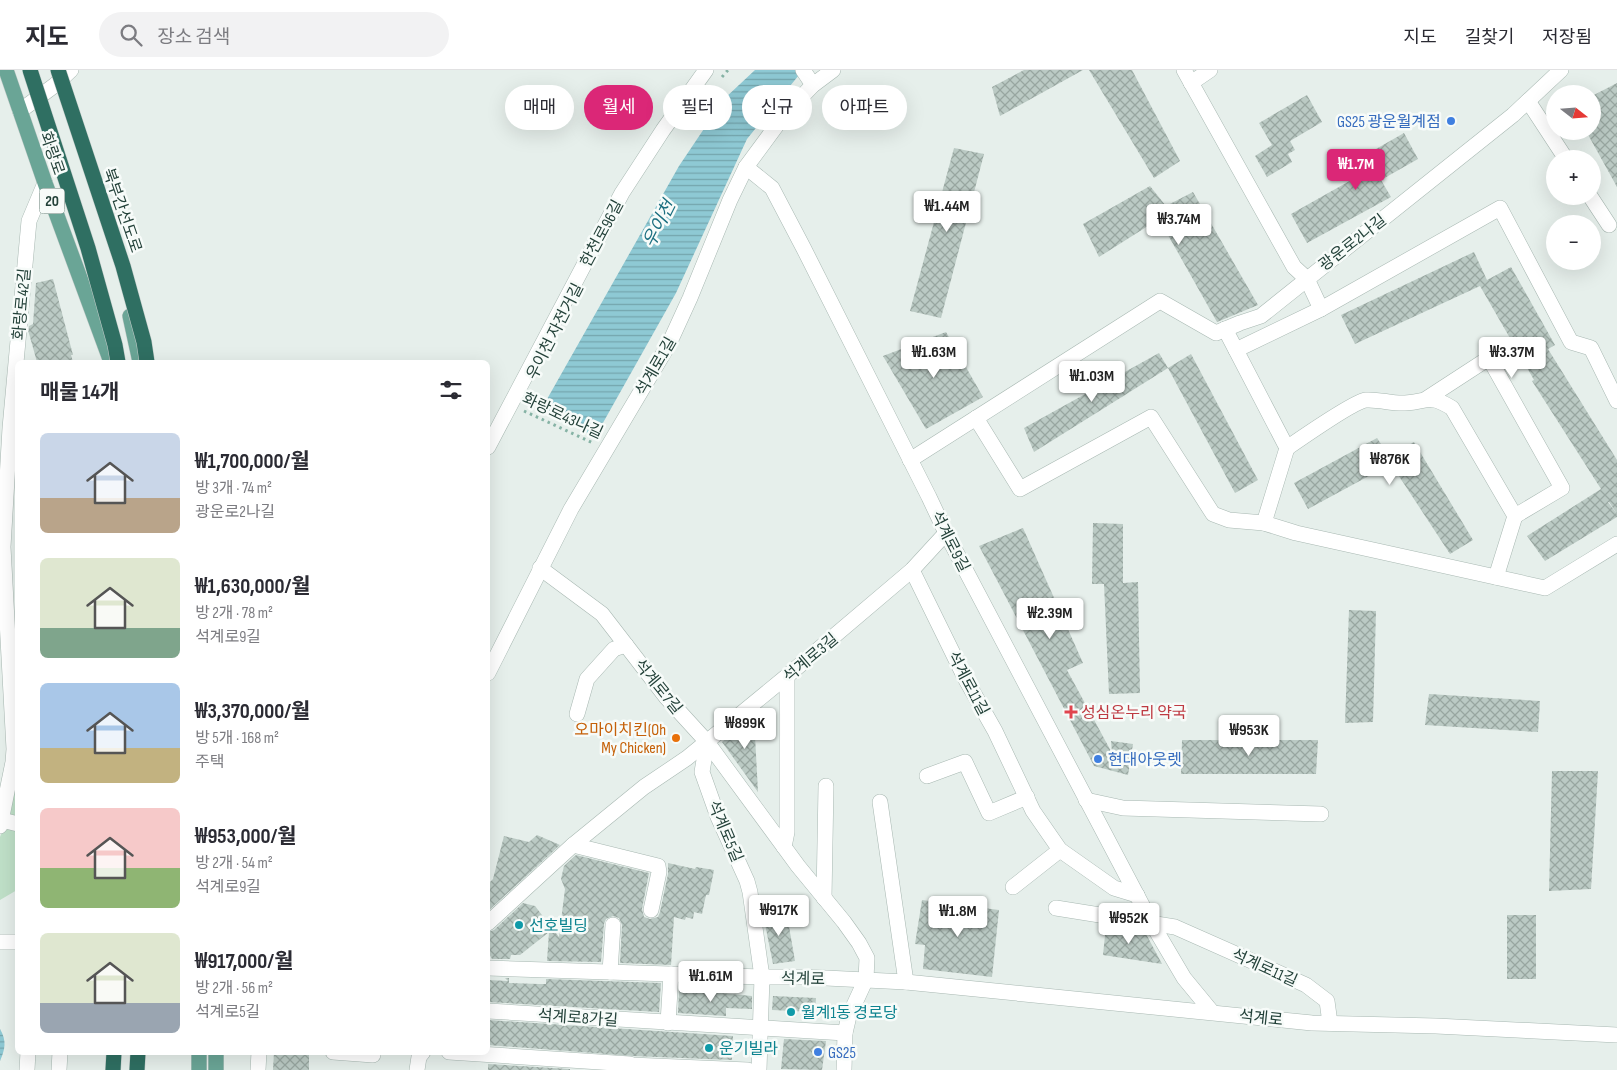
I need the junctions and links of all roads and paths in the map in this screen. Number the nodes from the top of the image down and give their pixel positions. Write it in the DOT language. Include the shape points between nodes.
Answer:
graph roads {
  1 [pos="6,70"];
  2 [pos="30,70"];
  3 [pos="50,70"];
  4 [pos="71,70"];
  5 [pos="706,70"];
  6 [pos="728,70"];
  7 [pos="833,70"];
  8 [pos="1210,70"];
  9 [pos="1561,70"];
  10 [pos="803,71"];
  11 [pos="56,77"];
  12 [pos="722,77"];
  13 [pos="1188,77"];
  14 [pos="813,85"];
  15 [pos="1528,101"];
  16 [pos="20,111"];
  17 [pos="1560,150"];
  18 [pos="746,166"];
  19 [pos="45,183"];
  20 [pos="1596,205"];
  21 [pos="1609,225"];
  22 [pos="1307,278"];
  23 [pos="127,300"];
  24 [pos="1321,309"];
  25 [pos="1225,329"];
  26 [pos="100,332"];
  27 [pos="1236,350"];
  28 [pos="107,360"];
  29 [pos="110,360"];
  30 [pos="118,360"];
  31 [pos="140,360"];
  32 [pos="146,360"];
  33 [pos="147,360"];
  34 [pos="1426,399"];
  35 [pos="1617,401"];
  36 [pos="510,405"];
  37 [pos="976,418"];
  38 [pos="5,428"];
  39 [pos="490,443"];
  40 [pos="1287,448"];
  41 [pos="606,449"];
  42 [pos="910,460"];
  43 [pos="1515,516"];
  44 [pos="11,519"];
  45 [pos="1264,523"];
  46 [pos="946,533"];
  47 [pos="1617,544"];
  48 [pos="540,568"];
  49 [pos="912,570"];
  50 [pos="1496,577"];
  51 [pos="11,586"];
  52 [pos="12,615"];
  53 [pos="626,645"];
  54 [pos="490,666"];
  55 [pos="788,676"];
  56 [pos="5,693"];
  57 [pos="14,713"];
  58 [pos="577,714"];
  59 [pos="707,742"];
  60 [pos="927,776"];
  61 [pos="826,786"];
  62 [pos="1027,797"];
  63 [pos="1086,800"];
  64 [pos="880,802"];
  65 [pos="1321,814"];
  66 [pos="1,823"];
  67 [pos="15,824"];
  68 [pos="573,845"];
  69 [pos="784,847"];
  70 [pos="1060,850"];
  71 [pos="1013,887"];
  72 [pos="1137,895"];
  73 [pos="824,898"];
  74 [pos="1056,908"];
  75 [pos="651,910"];
  76 [pos="490,922"];
  77 [pos="1151,922"];
  78 [pos="613,925"];
  79 [pos="0,942"];
  80 [pos="15,942"];
  81 [pos="490,968"];
  82 [pos="610,972"];
  83 [pos="671,974"];
  84 [pos="762,977"];
  85 [pos="866,979"];
  86 [pos="906,982"];
  87 [pos="490,1012"];
  88 [pos="1212,1012"];
  89 [pos="668,1023"];
  90 [pos="1330,1023"];
  91 [pos="760,1029"];
  92 [pos="844,1034"];
  93 [pos="1617,1036"];
  94 [pos="28,1055"];
  95 [pos="60,1055"];
  96 [pos="114,1055"];
  97 [pos="138,1055"];
  98 [pos="199,1055"];
  99 [pos="216,1055"];
  100 [pos="259,1055"];
  101 [pos="421,1055"];
  102 [pos="484,1055"];
  103 [pos="634,1068"];
  104 [pos="27,1070"];
  105 [pos="59,1070"];
  106 [pos="113,1070"];
  107 [pos="137,1070"];
  108 [pos="199,1070"];
  109 [pos="216,1070"];
  110 [pos="258,1070"];
  111 [pos="418,1070"];
  112 [pos="748,1070"];
  113 [pos="759,1070"];
  114 [pos="844,1070"];
  1 -- 16 [label="main road, 화랑로 / 20"];
  2 -- 30 [label="highway, bridge" via="88,248"];
  3 -- 11 [label="main road, 화랑로 / 20"];
  4 -- 11 [label="street"];
  5 -- 36 [label="street, 한천로96길" via="658,127"];
  6 -- 12 [label="path"];
  7 -- 14 [label="street, 석계로1길"];
  8 -- 13 [label="street"];
  9 -- 15 [label="street, 광운로2나길"];
  10 -- 14 [label="street"];
  11 -- 16 [label="street"];
  11 -- 23 [label="main road, 화랑로 / 20"];
  11 -- 33 [label="highway, 북부간선도로, bridge" via="124,266"];
  13 -- 22 [label="street, 광운로2나길" via="1294,266"];
  14 -- 18 [label="street, 석계로1길" via="785,114"];
  15 -- 17 [label="street"];
  15 -- 22 [label="street, 광운로2나길"];
  16 -- 19 [label="main road, 화랑로 / 20"];
  18 -- 41 [label="street, 석계로1길" via="669,344"];
  18 -- 42 [label="street, 석계로9길" via="772,188"];
  19 -- 26 [label="main road, 화랑로 / 20"];
  19 -- 38 [label="street, 화랑로42길" via="29,221"];
  20 -- 21 [label="street"];
  22 -- 24 [label="street"];
  22 -- 25 [label="street" via="1261,316"];
  23 -- 31 [label="main road, 화랑로 / 20"];
  23 -- 32 [label="street, 화랑로"];
  24 -- 27 [label="street"];
  24 -- 35 [label="street" via="1500,208 1571,342 1591,348"];
  25 -- 27 [label="street"];
  25 -- 37 [label="street" via="1216,333 1160,302"];
  26 -- 28 [label="street, 화랑로"];
  26 -- 29 [label="main road, 화랑로 / 20"];
  27 -- 40 [label="street"];
  34 -- 40 [label="street" via="1392,404 1364,400"];
  34 -- 43 [label="street" via="1440,401 1452,408"];
  34 -- 43 [label="street" via="1489,358 1562,488"];
  36 -- 39 [label="street, 한천로96길"];
  36 -- 41 [label="path, 화랑로43나길"];
  37 -- 42 [label="street"];
  37 -- 45 [label="street" via="1020,489 1151,417 1213,514 1229,520"];
  38 -- 44 [label="street, 화랑로42길"];
  40 -- 45 [label="street"];
  41 -- 48 [label="street, 석계로1길"];
  42 -- 46 [label="street, 석계로9길"];
  43 -- 50 [label="street"];
  44 -- 51 [label="street, 화랑로42길" via="3,546"];
  45 -- 50 [label="street"];
  46 -- 49 [label="street, 석계로3길"];
  46 -- 63 [label="street, 석계로9길"];
  47 -- 50 [label="street" via="1545,588"];
  48 -- 53 [label="street, 석계로7길" via="602,614"];
  48 -- 54 [label="street, 석계로1길"];
  49 -- 55 [label="street, 석계로3길"];
  49 -- 62 [label="street, 석계로11길"];
  51 -- 52 [label="street, 화랑로42길"];
  52 -- 56 [label="street, 화랑로42길"];
  53 -- 58 [label="street, 석계로7길" via="614,649 587,679"];
  53 -- 59 [label="street, 석계로7길" via="666,698"];
  55 -- 59 [label="street, 석계로3길"];
  55 -- 69 [label="street" via="788,832"];
  56 -- 57 [label="street, 화랑로42길"];
  57 -- 66 [label="street, 화랑로42길" via="13,755"];
  59 -- 68 [label="street, 석계로3길" via="644,787"];
  59 -- 69 [label="street, 석계로7길"];
  59 -- 84 [label="street, 석계로5길" via="702,772 750,892"];
  60 -- 62 [label="street" via="965,762 988,813"];
  61 -- 73 [label="street"];
  62 -- 70 [label="street, 석계로11길"];
  63 -- 65 [label="street" via="1123,808"];
  63 -- 72 [label="street, 석계로9길"];
  64 -- 86 [label="street"];
  66 -- 67 [label="street"];
  68 -- 75 [label="street" via="658,866"];
  68 -- 76 [label="street, 석계로3길"];
  69 -- 73 [label="street, 석계로7길"];
  70 -- 71 [label="street"];
  70 -- 72 [label="street, 석계로11길" via="1114,888"];
  72 -- 77 [label="street, 석계로9길"];
  73 -- 85 [label="street, 석계로7길" via="867,958"];
  74 -- 77 [label="street"];
  77 -- 88 [label="street, 석계로9길" via="1184,978"];
  77 -- 90 [label="street, 석계로11길" via="1175,927 1306,986 1327,1001"];
  78 -- 82 [label="street"];
  79 -- 80 [label="street"];
  81 -- 82 [label="street, 석계로"];
  82 -- 83 [label="street, 석계로"];
  83 -- 84 [label="street, 석계로"];
  83 -- 89 [label="street"];
  84 -- 85 [label="street, 석계로"];
  84 -- 91 [label="street, 석계로5길"];
  85 -- 86 [label="street, 석계로"];
  85 -- 92 [label="street"];
  86 -- 88 [label="street, 석계로"];
  87 -- 89 [label="street, 석계로8가길"];
  88 -- 90 [label="street, 석계로"];
  89 -- 91 [label="street, 석계로8가길"];
  90 -- 93 [label="street, 석계로"];
  91 -- 92 [label="street, 석계로8가길"];
  91 -- 113 [label="street, 석계로5길"];
  92 -- 114 [label="street"];
  94 -- 104 [label="street"];
  95 -- 105 [label="street"];
  96 -- 106 [label="highway"];
  97 -- 107 [label="highway"];
  98 -- 108 [label="main road"];
  99 -- 109 [label="main road"];
  100 -- 110 [label="street"];
  101 -- 111 [label="street"];
  102 -- 103 [label="street"];
  103 -- 112 [label="street"];
}
